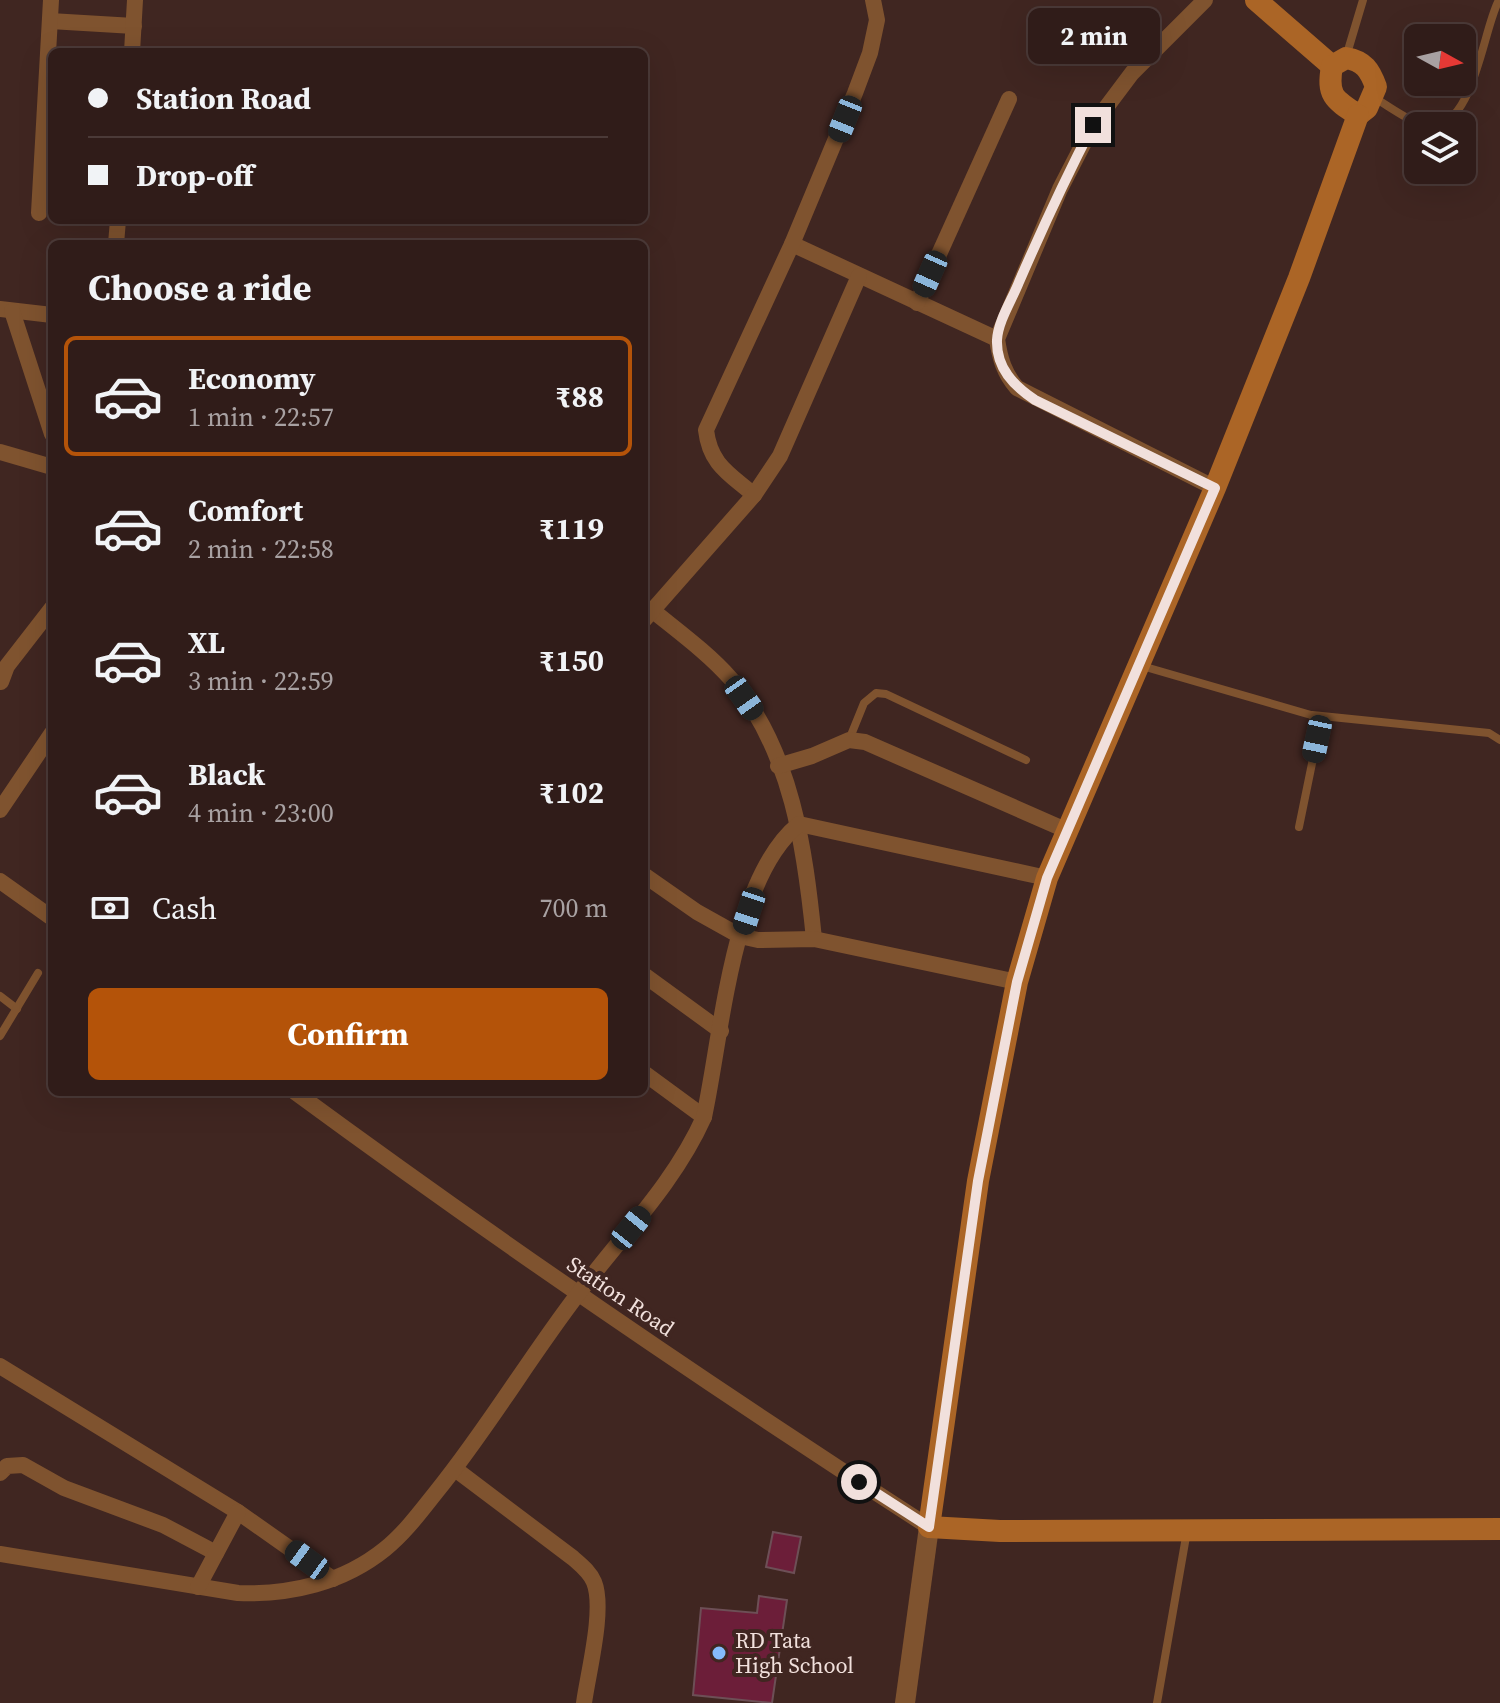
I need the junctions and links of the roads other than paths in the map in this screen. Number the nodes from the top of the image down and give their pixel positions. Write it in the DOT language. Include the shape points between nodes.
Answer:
graph roads {
  1 [pos="51,0"];
  2 [pos="135,0"];
  3 [pos="873,0"];
  4 [pos="1205,0"];
  5 [pos="1256,0"];
  6 [pos="1363,0"];
  7 [pos="1499,0"];
  8 [pos="50,21"];
  9 [pos="134,26"];
  10 [pos="48,48"];
  11 [pos="132,48"];
  12 [pos="48,56"];
  13 [pos="1339,62"];
  14 [pos="1372,97"];
  15 [pos="1009,99"];
  16 [pos="1358,115"];
  17 [pos="39,213"];
  18 [pos="792,244"];
  19 [pos="859,276"];
  20 [pos="917,303"];
  21 [pos="6,310"];
  22 [pos="48,315"];
  23 [pos="997,339"];
  24 [pos="48,412"];
  25 [pos="0,452"];
  26 [pos="48,466"];
  27 [pos="1215,488"];
  28 [pos="754,495"];
  29 [pos="48,613"];
  30 [pos="648,615"];
  31 [pos="1137,665"];
  32 [pos="1,682"];
  33 [pos="1311,715"];
  34 [pos="48,739"];
  35 [pos="849,740"];
  36 [pos="1500,740"];
  37 [pos="1026,760"];
  38 [pos="778,766"];
  39 [pos="0,810"];
  40 [pos="799,824"];
  41 [pos="1299,827"];
  42 [pos="1068,831"];
  43 [pos="648,878"];
  44 [pos="1047,878"];
  45 [pos="0,881"];
  46 [pos="48,915"];
  47 [pos="740,936"];
  48 [pos="814,939"];
  49 [pos="38,973"];
  50 [pos="648,978"];
  51 [pos="1017,982"];
  52 [pos="0,996"];
  53 [pos="17,1009"];
  54 [pos="721,1031"];
  55 [pos="0,1036"];
  56 [pos="648,1076"];
  57 [pos="302,1096"];
  58 [pos="704,1117"];
  59 [pos="578,1294"];
  60 [pos="0,1366"];
  61 [pos="455,1469"];
  62 [pos="0,1473"];
  63 [pos="238,1512"];
  64 [pos="929,1527"];
  65 [pos="1500,1529"];
  66 [pos="1187,1530"];
  67 [pos="216,1553"];
  68 [pos="0,1554"];
  69 [pos="333,1579"];
  70 [pos="198,1587"];
  71 [pos="584,1703"];
  72 [pos="905,1703"];
  73 [pos="1157,1703"];
  1 -- 8 [label="street"];
  2 -- 9 [label="street"];
  3 -- 18 [label="street" via="877,20 870,53"];
  4 -- 23 [label="street" via="1132,73 1093,125"];
  5 -- 13 [label="main road"];
  6 -- 13 [label="lane"];
  7 -- 14 [label="lane" via="1473,80 1449,119 1426,126"];
  8 -- 9 [label="street"];
  8 -- 10 [label="street"];
  9 -- 11 [label="street"];
  12 -- 17 [label="street"];
  13 -- 14 [label="main road" via="1359,60 1371,71 1376,87"];
  13 -- 16 [label="main road" via="1329,87"];
  14 -- 16 [label="main road"];
  15 -- 20 [label="street"];
  16 -- 27 [label="main road"];
  18 -- 19 [label="street"];
  18 -- 28 [label="street" via="706,430 715,461"];
  19 -- 20 [label="street"];
  19 -- 28 [label="street" via="786,445"];
  20 -- 23 [label="street"];
  21 -- 22 [label="street"];
  21 -- 24 [label="street"];
  23 -- 27 [label="street" via="1000,359 1017,388"];
  25 -- 26 [label="street"];
  27 -- 31 [label="main road"];
  28 -- 30 [label="street"];
  29 -- 32 [label="street" via="7,666"];
  30 -- 38 [label="street" via="731,679 757,717"];
  31 -- 33 [label="lane"];
  31 -- 42 [label="main road"];
  33 -- 36 [label="lane" via="1489,733"];
  33 -- 41 [label="lane" via="1319,730"];
  34 -- 39 [label="street"];
  35 -- 37 [label="lane" via="864,703 876,693 886,694"];
  35 -- 38 [label="street"];
  35 -- 42 [label="street" via="865,742"];
  38 -- 40 [label="street"];
  40 -- 44 [label="street"];
  40 -- 47 [label="street" via="769,857"];
  40 -- 48 [label="street"];
  42 -- 44 [label="main road"];
  43 -- 47 [label="street"];
  44 -- 51 [label="main road"];
  45 -- 46 [label="street"];
  47 -- 48 [label="street"];
  47 -- 54 [label="street"];
  48 -- 51 [label="street"];
  49 -- 53 [label="lane"];
  50 -- 54 [label="street"];
  51 -- 64 [label="main road" via="978,1181"];
  52 -- 53 [label="lane"];
  53 -- 55 [label="lane"];
  54 -- 58 [label="street"];
  56 -- 58 [label="street"];
  57 -- 59 [label="street, Station Road"];
  58 -- 59 [label="street" via="666,1184"];
  59 -- 61 [label="street"];
  59 -- 64 [label="street, Station Road"];
  60 -- 63 [label="street"];
  61 -- 69 [label="street" via="386,1549"];
  61 -- 71 [label="street" via="573,1558 595,1585 597,1609"];
  62 -- 67 [label="street" via="7,1466 23,1465"];
  63 -- 67 [label="street"];
  63 -- 69 [label="street"];
  64 -- 66 [label="main road"];
  64 -- 72 [label="street"];
  65 -- 66 [label="main road"];
  66 -- 73 [label="lane"];
  67 -- 70 [label="street"];
  68 -- 70 [label="street"];
  69 -- 70 [label="street" via="275,1594"];
}
